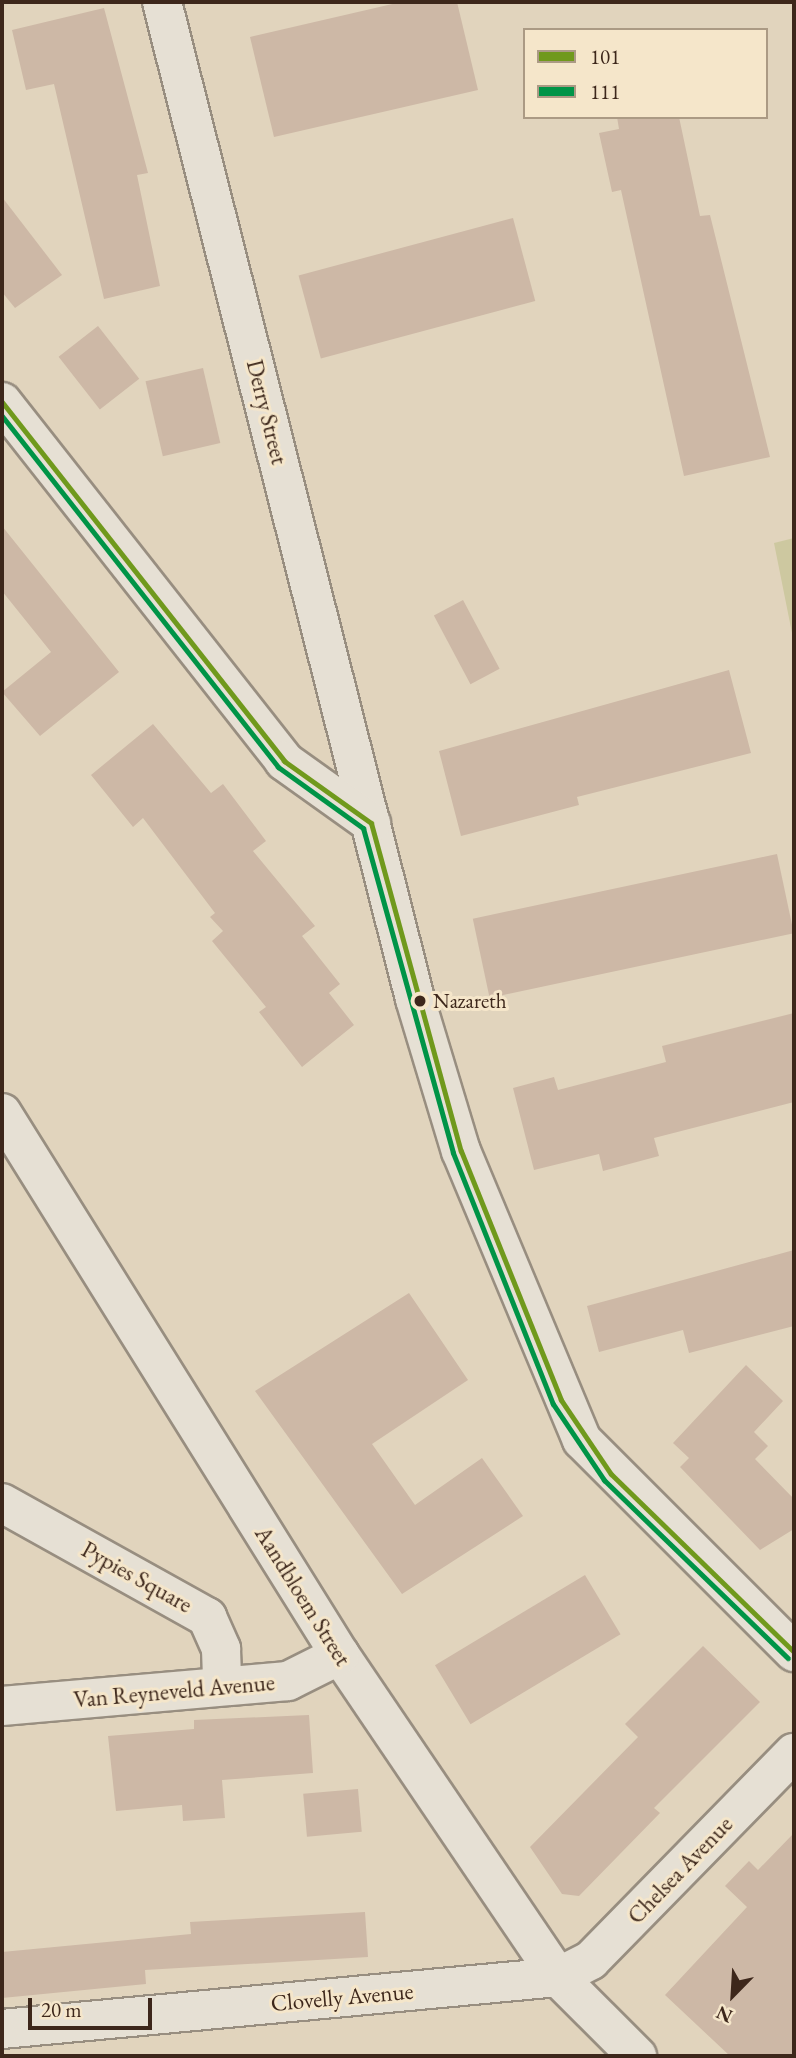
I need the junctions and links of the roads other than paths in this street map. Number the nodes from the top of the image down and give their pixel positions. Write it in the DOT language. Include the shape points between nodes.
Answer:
graph roads {
  1 [pos="162,2"];
  2 [pos="2,402"];
  3 [pos="371,823"];
  4 [pos="2,1113"];
  5 [pos="2,1503"];
  6 [pos="794,1652"];
  7 [pos="340,1655"];
  8 [pos="222,1686"];
  9 [pos="2,1706"];
  10 [pos="794,1753"];
  11 [pos="558,1977"];
  12 [pos="2,2029"];
  13 [pos="637,2056"];
  1 -- 3 [label="street, Derry Street"];
  2 -- 3 [label="street" via="284,761"];
  3 -- 6 [label="street, Derry Street" via="461,1151 561,1400 611,1474"];
  4 -- 7 [label="street, Aandbloem Street"];
  5 -- 8 [label="street, Pypies Square" via="207,1617 221,1649"];
  7 -- 8 [label="street, Van Reyneveld Avenue" via="297,1679"];
  7 -- 11 [label="street, Aandbloem Street"];
  8 -- 9 [label="street, Van Reyneveld Avenue"];
  10 -- 11 [label="street, Chelsea Avenue" via="591,1960"];
  11 -- 12 [label="street, Clovelly Avenue"];
  11 -- 13 [label="street, Aandbloem Street"];
}
